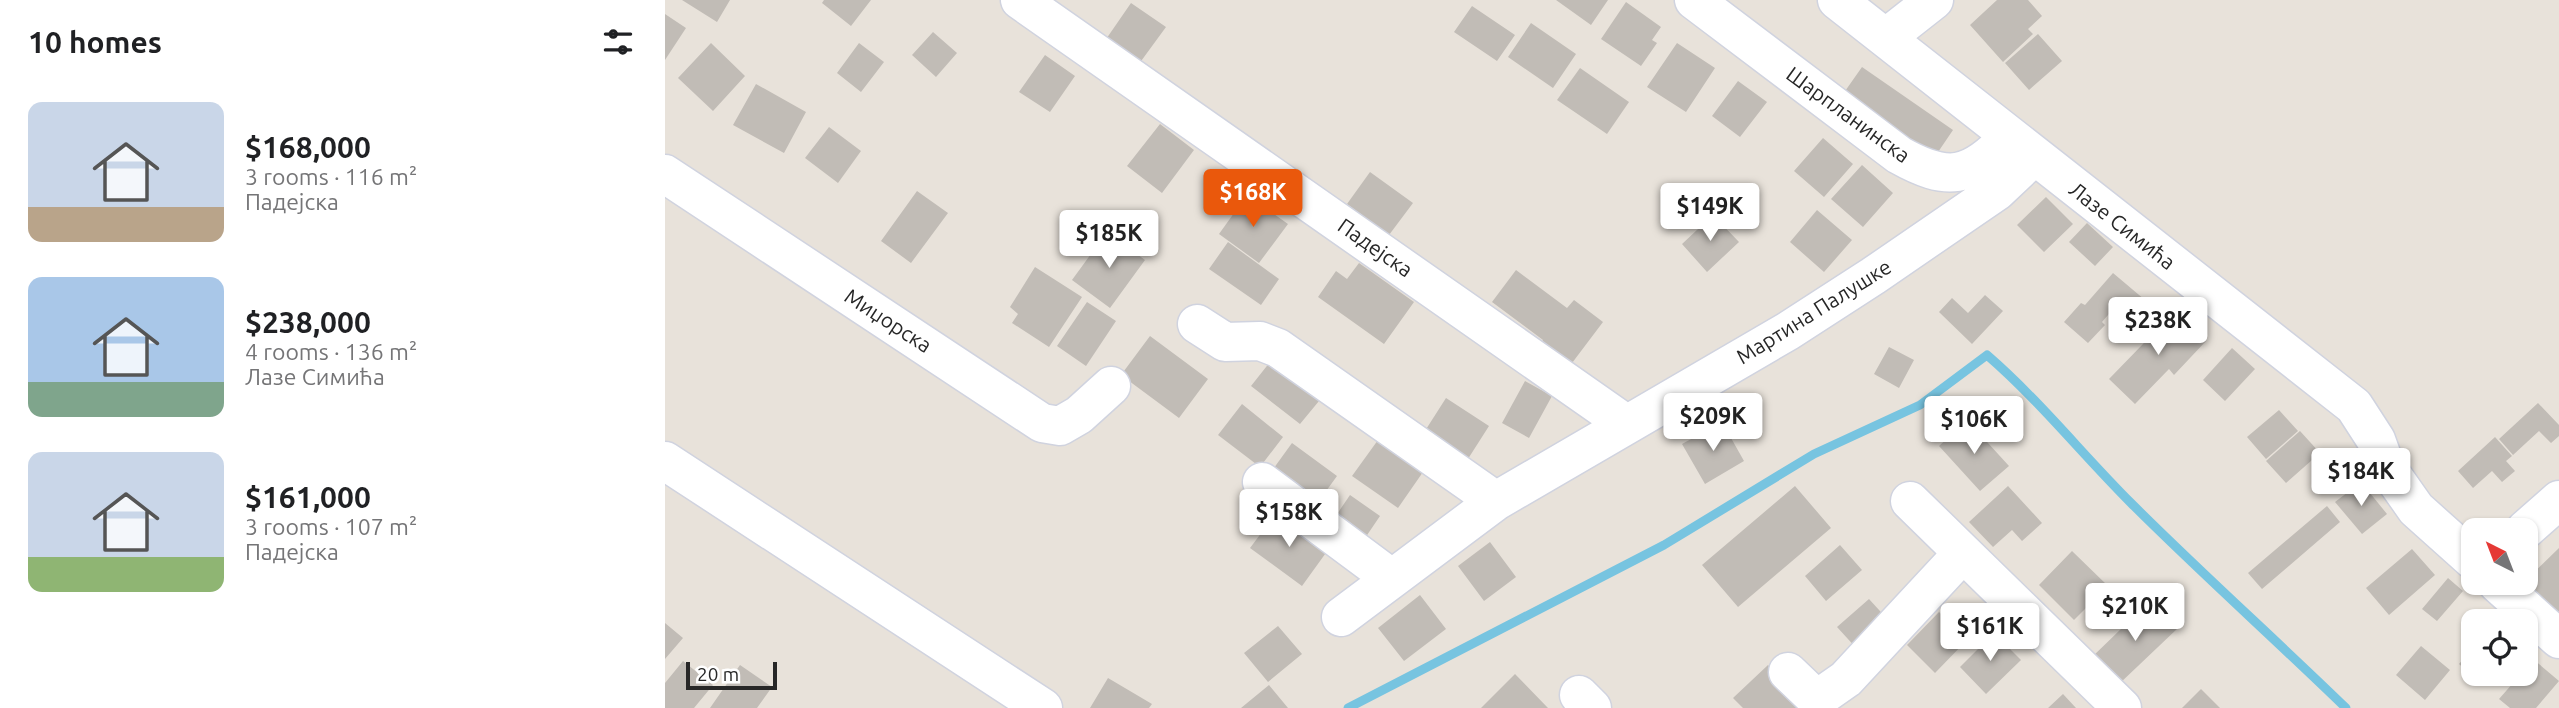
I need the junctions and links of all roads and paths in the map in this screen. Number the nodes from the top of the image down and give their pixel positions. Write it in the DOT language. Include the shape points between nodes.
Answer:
graph roads {
  1 [pos="1020,0"];
  2 [pos="1694,0"];
  3 [pos="1837,0"];
  4 [pos="1934,0"];
  5 [pos="1887,37"];
  6 [pos="2022,147"];
  7 [pos="665,174"];
  8 [pos="1197,324"];
  9 [pos="1111,386"];
  10 [pos="1626,424"];
  11 [pos="665,461"];
  12 [pos="1262,482"];
  13 [pos="2559,500"];
  14 [pos="1496,501"];
  15 [pos="1910,501"];
  16 [pos="2538,519"];
  17 [pos="2461,549"];
  18 [pos="1963,553"];
  19 [pos="1391,578"];
  20 [pos="2510,595"];
  21 [pos="1341,617"];
  22 [pos="2559,639"];
  23 [pos="1788,672"];
  24 [pos="1043,708"];
  25 [pos="2122,708"];
  1 -- 10 [label="street, Падејска"];
  2 -- 6 [label="street, Шарпланинска" via="1899,155 1932,172 1966,171 1989,156"];
  3 -- 5 [label="street, Лазе Симића"];
  4 -- 5 [label="street"];
  5 -- 6 [label="street, Лазе Симића"];
  6 -- 10 [label="street, Мартина Палушке" via="1997,191 1788,331"];
  6 -- 17 [label="street, Лазе Симића" via="2354,406 2376,440 2385,466 2416,509"];
  7 -- 9 [label="street, Миџорска" via="1042,423 1060,426"];
  8 -- 14 [label="street" via="1225,342 1260,341 1278,348"];
  10 -- 14 [label="street, Мартина Палушке"];
  11 -- 24 [label="street"];
  12 -- 19 [label="street"];
  13 -- 16 [label="street"];
  14 -- 19 [label="street, Мартина Палушке"];
  15 -- 18 [label="street"];
  18 -- 23 [label="street" via="1846,679 1823,695 1811,694"];
  18 -- 25 [label="street"];
  19 -- 21 [label="street, Мартина Палушке"];
  20 -- 22 [label="street"];
}
